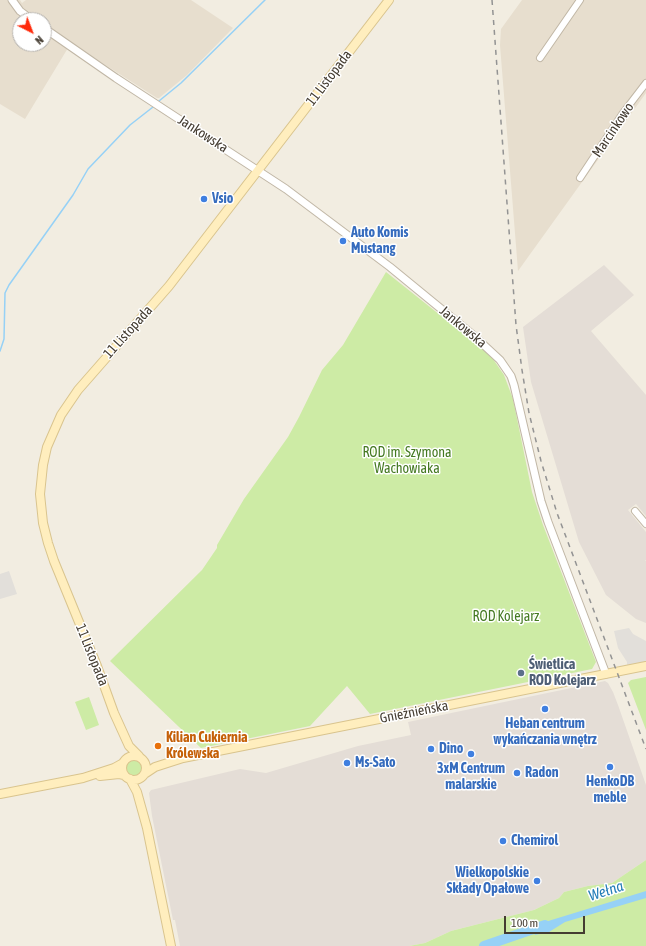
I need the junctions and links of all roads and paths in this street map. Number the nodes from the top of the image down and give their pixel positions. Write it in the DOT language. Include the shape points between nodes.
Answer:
graph roads {
  1 [pos="12,0"];
  2 [pos="388,0"];
  3 [pos="580,0"];
  4 [pos="21,12"];
  5 [pos="52,33"];
  6 [pos="540,58"];
  7 [pos="646,83"];
  8 [pos="258,170"];
  9 [pos="580,178"];
  10 [pos="635,512"];
  11 [pos="646,524"];
  12 [pos="646,666"];
  13 [pos="606,674"];
  14 [pos="114,713"];
  15 [pos="141,758"];
  16 [pos="183,758"];
  17 [pos="124,761"];
  18 [pos="144,775"];
  19 [pos="127,777"];
  20 [pos="84,778"];
  21 [pos="0,794"];
  22 [pos="147,828"];
  23 [pos="171,946"];
  1 -- 4 [label="street"];
  2 -- 8 [label="main road, 11 Listopada"];
  3 -- 6 [label="street"];
  5 -- 8 [label="street, Jankowska"];
  7 -- 9 [label="street, Marcinkowo"];
  8 -- 13 [label="street, Jankowska" via="390,267 493,352 506,367 517,393 544,508"];
  8 -- 14 [label="main road, 11 Listopada" via="166,290 72,398 55,426 45,456 40,499 48,543"];
  10 -- 11 [label="street"];
  12 -- 13 [label="main road, Gnieźnieńska"];
  13 -- 16 [label="main road, Gnieźnieńska"];
  14 -- 15 [label="main road, 11 Listopada" via="129,746"];
  14 -- 17 [label="main road, 11 Listopada"];
  15 -- 16 [label="main road, Gnieźnieńska" via="154,761"];
  15 -- 17 [label="main road" via="132,756"];
  15 -- 18 [label="main road" via="147,766"];
  16 -- 18 [label="main road, Gnieźnieńska" via="155,767"];
  17 -- 19 [label="main road" via="122,769"];
  17 -- 20 [label="main road" via="114,768"];
  18 -- 19 [label="main road" via="136,780"];
  18 -- 22 [label="main road" via="142,789"];
  19 -- 20 [label="main road" via="119,774"];
  19 -- 22 [label="main road" via="137,792"];
  20 -- 21 [label="main road"];
  22 -- 23 [label="main road"];
}
